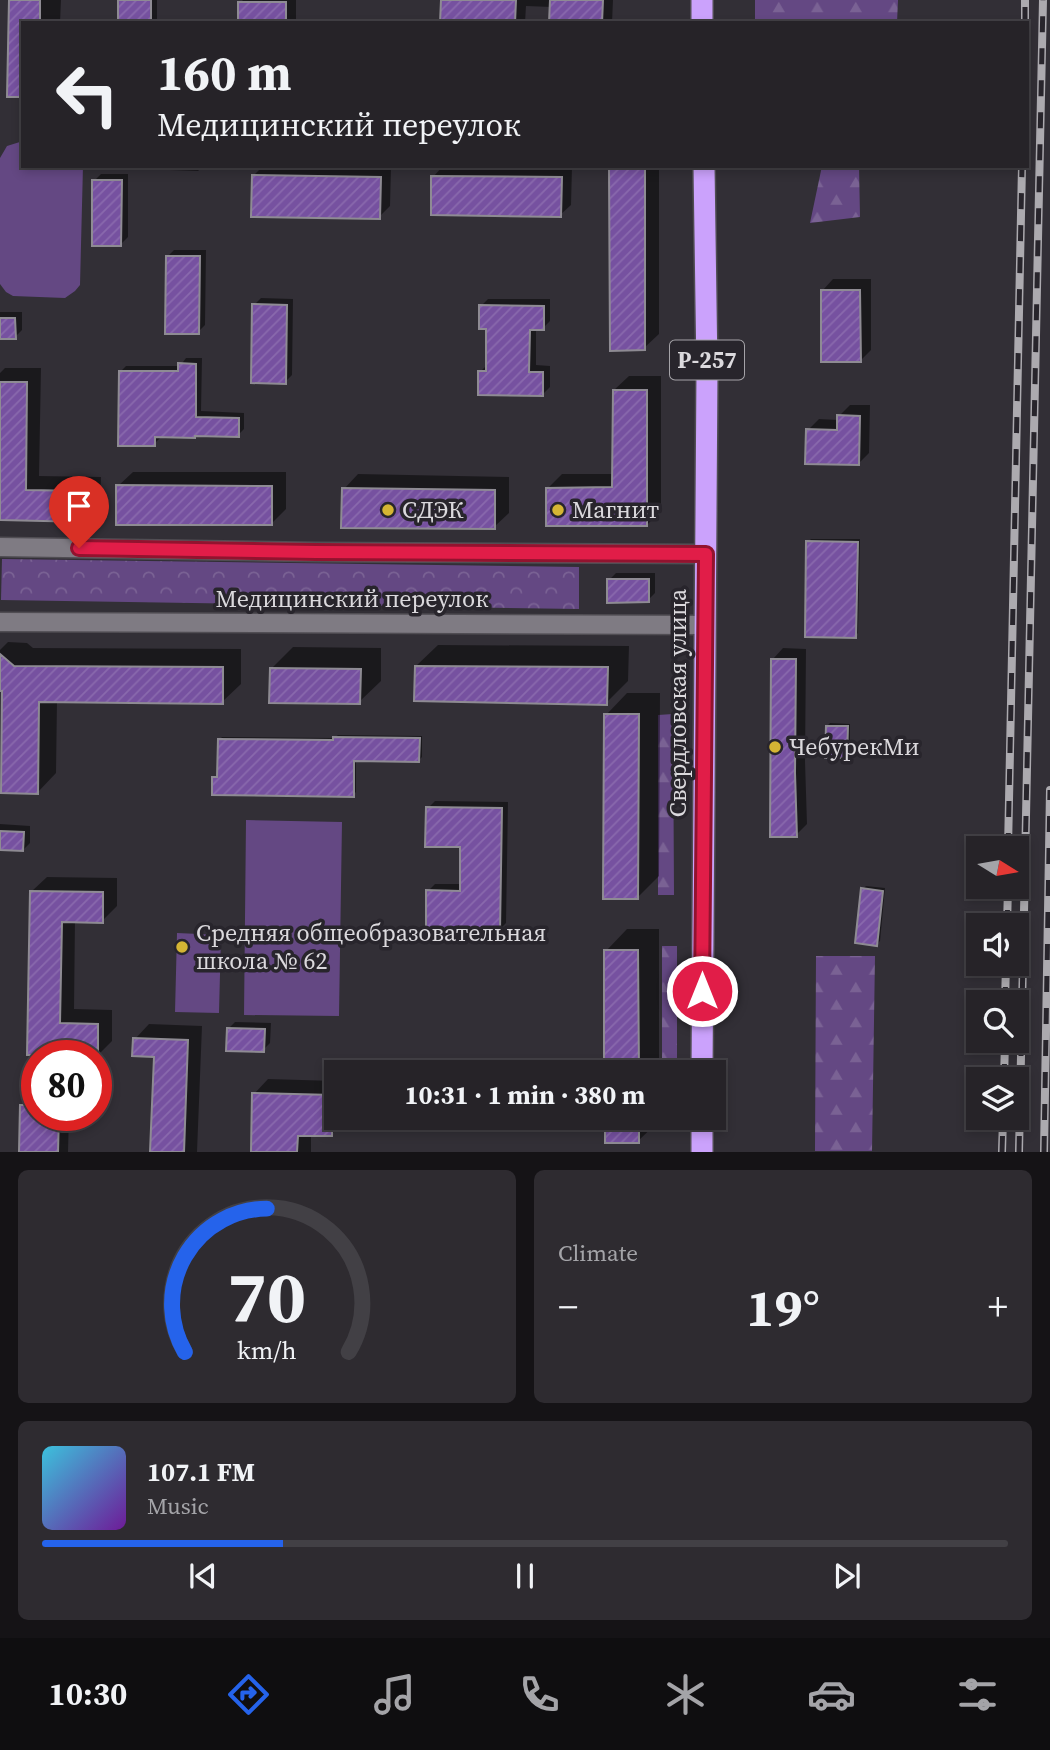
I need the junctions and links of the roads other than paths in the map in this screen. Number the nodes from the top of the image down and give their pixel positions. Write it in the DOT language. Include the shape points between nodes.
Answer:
graph roads {
  1 [pos="702,0"];
  2 [pos="702,21"];
  3 [pos="704,168"];
  4 [pos="0,547"];
  5 [pos="706,554"];
  6 [pos="0,622"];
  7 [pos="704,625"];
  8 [pos="702,1060"];
  9 [pos="702,1130"];
  10 [pos="702,1152"];
  1 -- 2 [label="highway"];
  3 -- 5 [label="highway, Свердловская улица / Р-257"];
  4 -- 5 [label="main road, Медицинский переулок"];
  5 -- 7 [label="highway, Свердловская улица / Р-257"];
  6 -- 7 [label="main road, Медицинский переулок"];
  7 -- 8 [label="highway, Свердловская улица / Р-257"];
  9 -- 10 [label="highway"];
}
